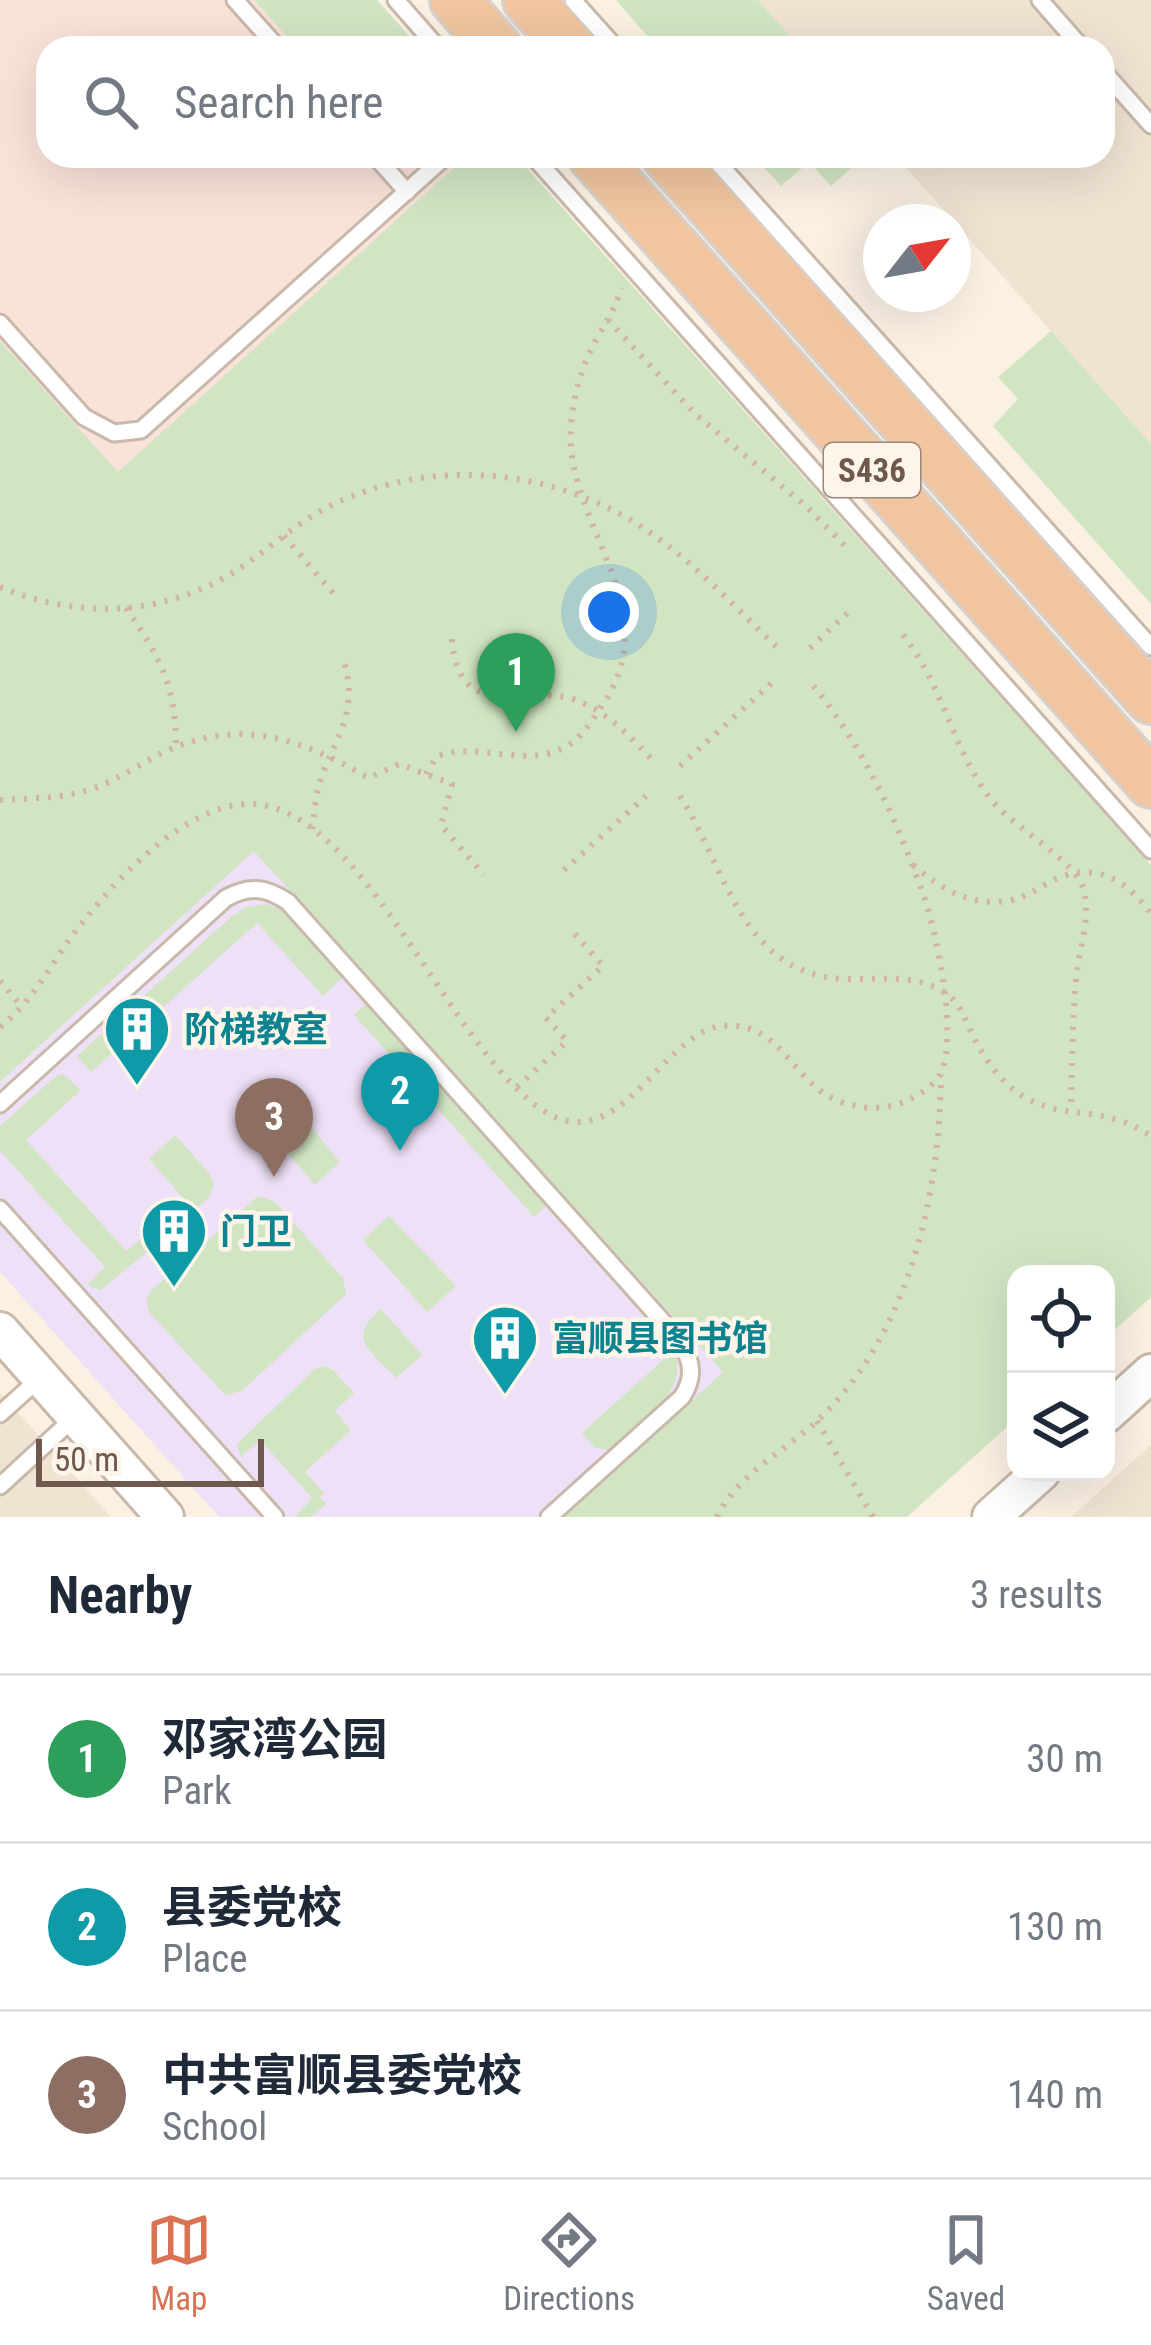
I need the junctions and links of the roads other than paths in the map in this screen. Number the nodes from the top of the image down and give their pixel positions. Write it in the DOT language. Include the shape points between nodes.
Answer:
graph roads {
  1 [pos="235,0"];
  2 [pos="396,0"];
  3 [pos="455,0"];
  4 [pos="528,0"];
  5 [pos="573,0"];
  6 [pos="1040,0"];
  7 [pos="267,36"];
  8 [pos="428,36"];
  9 [pos="486,36"];
  10 [pos="560,36"];
  11 [pos="605,36"];
  12 [pos="1072,36"];
  13 [pos="1115,84"];
  14 [pos="1151,125"];
  15 [pos="385,168"];
  16 [pos="433,168"];
  17 [pos="544,168"];
  18 [pos="604,168"];
  19 [pos="678,168"];
  20 [pos="723,168"];
  21 [pos="407,192"];
  22 [pos="0,323"];
  23 [pos="1151,647"];
  24 [pos="1151,700"];
  25 [pos="1151,783"];
  26 [pos="1151,850"];
  27 [pos="0,1104"];
  28 [pos="0,1209"];
  29 [pos="0,1331"];
  30 [pos="1151,1373"];
  31 [pos="41,1377"];
  32 [pos="1115,1406"];
  33 [pos="0,1414"];
  34 [pos="76,1416"];
  35 [pos="1032,1481"];
  36 [pos="0,1486"];
  37 [pos="165,1517"];
  38 [pos="275,1517"];
  39 [pos="549,1517"];
  40 [pos="992,1517"];
  1 -- 7 [label="lane"];
  2 -- 8 [label="lane"];
  3 -- 9 [label="highway"];
  4 -- 10 [label="highway"];
  5 -- 11 [label="lane"];
  6 -- 12 [label="lane"];
  13 -- 14 [label="lane"];
  15 -- 21 [label="lane"];
  16 -- 21 [label="lane"];
  17 -- 26 [label="lane"];
  18 -- 25 [label="highway, S436"];
  19 -- 24 [label="highway, S436"];
  20 -- 23 [label="lane"];
  21 -- 22 [label="lane" via="141,430 114,433 84,417"];
  27 -- 39 [label="lane" via="226,898 256,888 288,902 689,1357 691,1384 682,1396"];
  28 -- 38 [label="lane"];
  29 -- 31 [label="street"];
  30 -- 32 [label="street"];
  31 -- 33 [label="lane"];
  31 -- 34 [label="street"];
  34 -- 36 [label="lane"];
  34 -- 37 [label="street"];
  35 -- 40 [label="street"];
}
